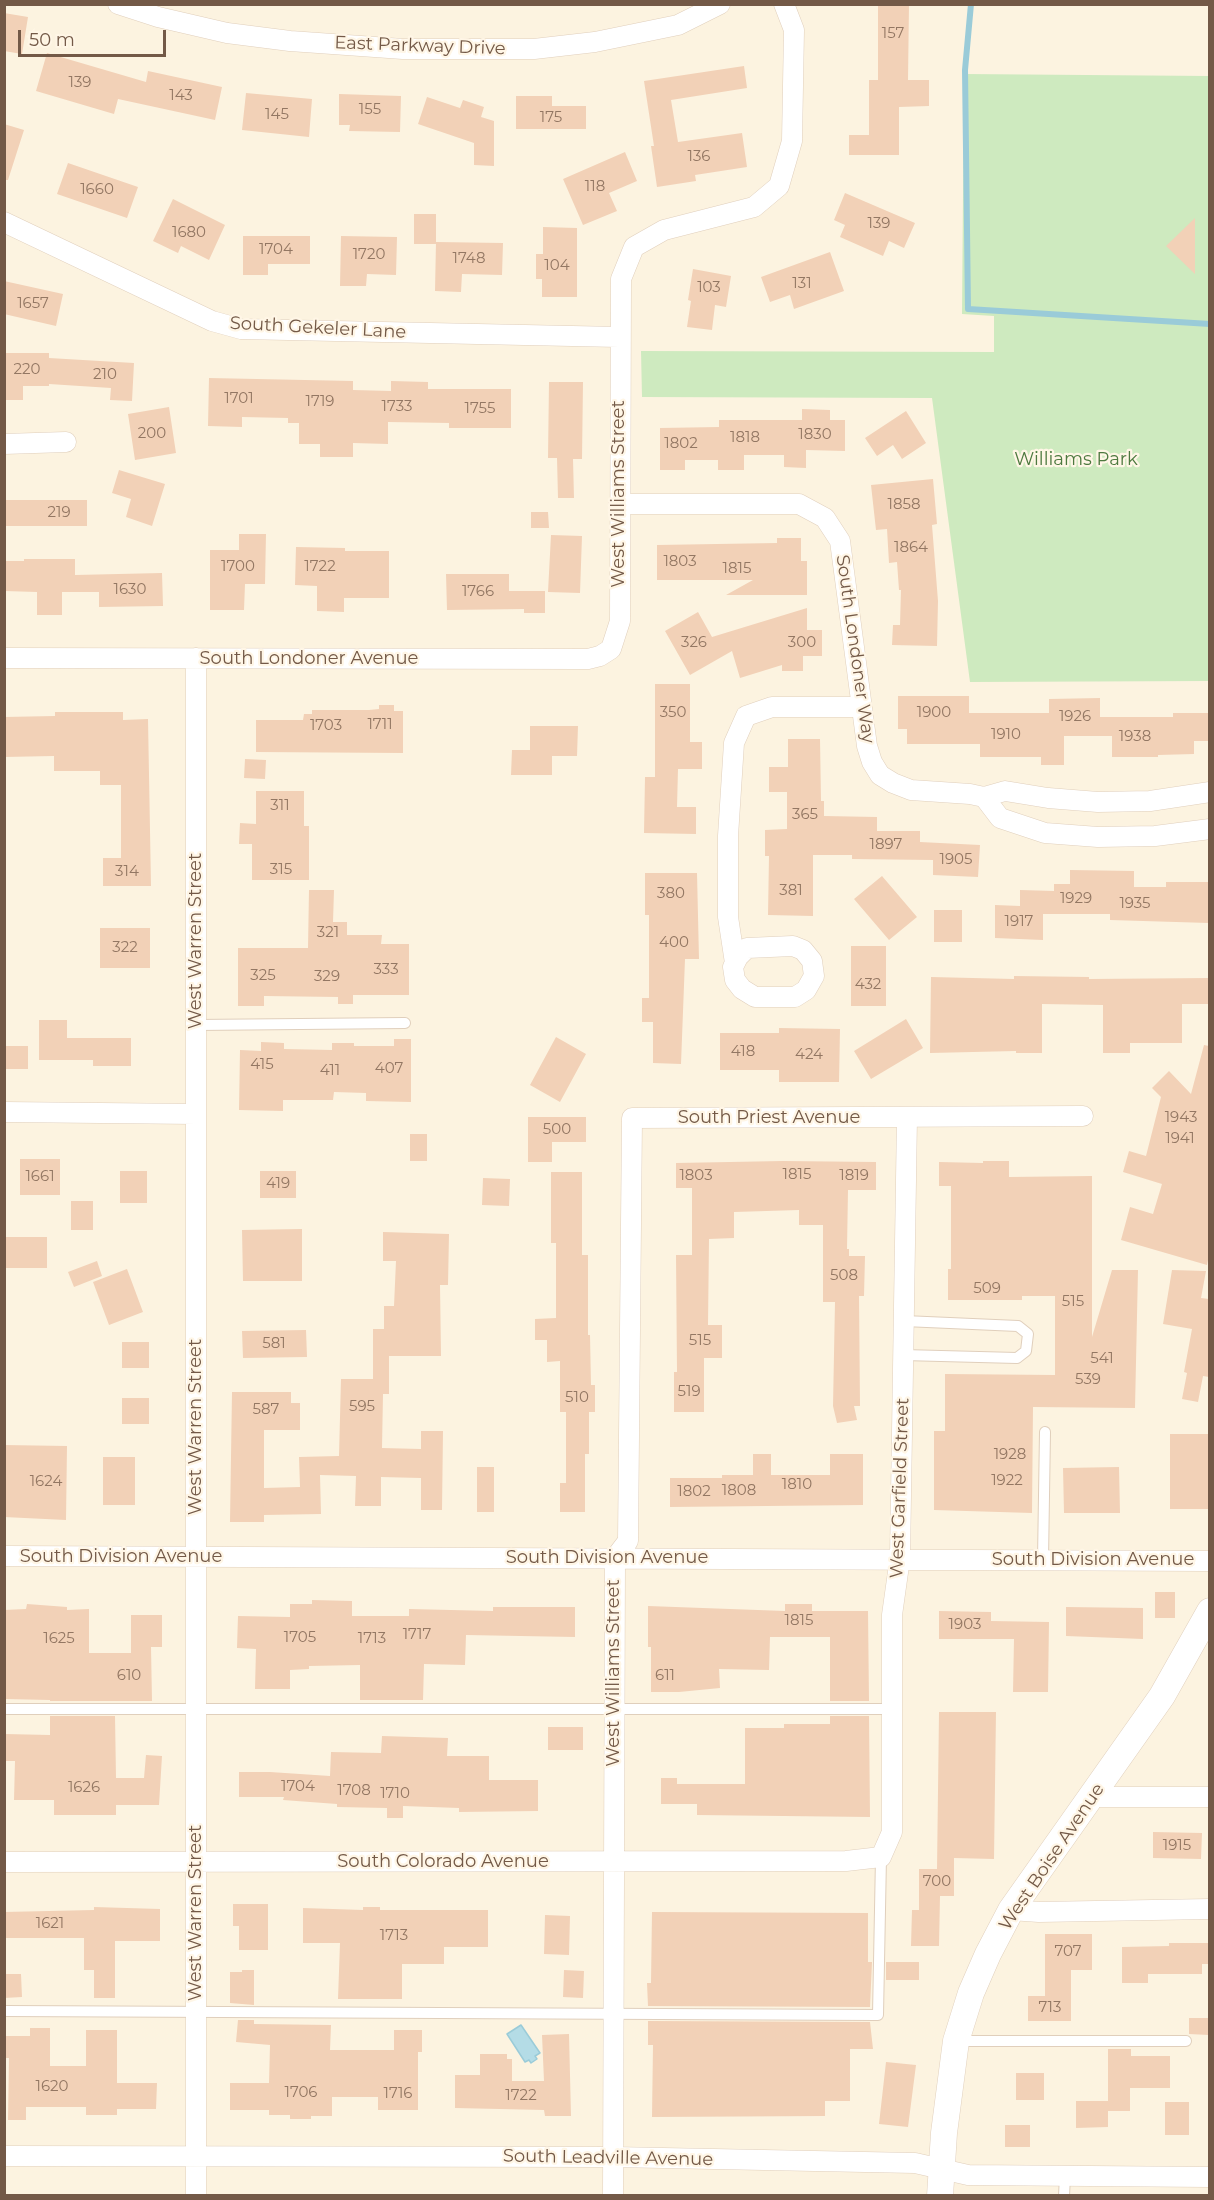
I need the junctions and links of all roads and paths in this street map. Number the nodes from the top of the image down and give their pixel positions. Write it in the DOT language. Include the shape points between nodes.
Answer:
graph roads {
  1 [pos="118,4"];
  2 [pos="720,4"];
  3 [pos="784,4"];
  4 [pos="4,222"];
  5 [pos="619,338"];
  6 [pos="66,442"];
  7 [pos="4,444"];
  8 [pos="619,504"];
  9 [pos="611,649"];
  10 [pos="4,658"];
  11 [pos="196,658"];
  12 [pos="862,708"];
  13 [pos="1209,792"];
  14 [pos="984,797"];
  15 [pos="1209,829"];
  16 [pos="735,963"];
  17 [pos="405,1023"];
  18 [pos="196,1025"];
  19 [pos="4,1112"];
  20 [pos="196,1114"];
  21 [pos="1083,1116"];
  22 [pos="907,1117"];
  23 [pos="632,1118"];
  24 [pos="904,1322"];
  25 [pos="903,1355"];
  26 [pos="1045,1432"];
  27 [pos="4,1556"];
  28 [pos="196,1557"];
  29 [pos="615,1558"];
  30 [pos="900,1558"];
  31 [pos="1043,1559"];
  32 [pos="1209,1561"];
  33 [pos="1209,1611"];
  34 [pos="4,1709"];
  35 [pos="196,1709"];
  36 [pos="893,1709"];
  37 [pos="614,1710"];
  38 [pos="1092,1797"];
  39 [pos="1209,1797"];
  40 [pos="881,1857"];
  41 [pos="4,1862"];
  42 [pos="196,1862"];
  43 [pos="614,1862"];
  44 [pos="1209,1909"];
  45 [pos="1011,1910"];
  46 [pos="4,2011"];
  47 [pos="196,2012"];
  48 [pos="614,2013"];
  49 [pos="956,2041"];
  50 [pos="1186,2041"];
  51 [pos="4,2156"];
  52 [pos="196,2157"];
  53 [pos="613,2157"];
  54 [pos="941,2169"];
  55 [pos="1209,2177"];
  56 [pos="1065,2186"];
  57 [pos="196,2196"];
  58 [pos="613,2196"];
  59 [pos="940,2196"];
  1 -- 2 [label="street, East Parkway Drive" via="227,33 403,49 534,49 595,42 678,25"];
  3 -- 5 [label="street, West Williams Street" via="794,30 792,141 779,186 754,207 664,230 634,247 621,279"];
  4 -- 5 [label="street, South Gekeler Lane" via="212,321 241,328"];
  5 -- 8 [label="street, West Williams Street"];
  6 -- 7 [label="street"];
  8 -- 9 [label="street, West Williams Street" via="620,621"];
  8 -- 12 [label="street, South Londoner Way" via="799,504 825,518 840,540"];
  9 -- 11 [label="street, South Londoner Avenue" via="588,659"];
  10 -- 11 [label="street, South Londoner Avenue"];
  11 -- 18 [label="street, West Warren Street"];
  12 -- 14 [label="street, South Londoner Way" via="867,746 880,775 911,790"];
  12 -- 16 [label="street" via="772,707 746,716 734,743 728,836 728,917"];
  13 -- 14 [label="street, South Londoner Way" via="1150,801 1098,802 1005,791"];
  14 -- 15 [label="street" via="1000,818 1045,833 1155,836"];
  17 -- 18 [label="lane"];
  18 -- 20 [label="street, West Warren Street"];
  19 -- 20 [label="street"];
  20 -- 28 [label="street, West Warren Street"];
  21 -- 22 [label="street, South Priest Avenue"];
  22 -- 23 [label="street, South Priest Avenue"];
  22 -- 24 [label="street, West Garfield Street"];
  23 -- 29 [label="street, West Williams Street" via="628,1541"];
  24 -- 25 [label="street, West Garfield Street"];
  24 -- 25 [label="lane" via="1018,1326 1028,1334 1026,1351 1017,1358"];
  25 -- 30 [label="street, West Garfield Street"];
  26 -- 31 [label="lane"];
  27 -- 28 [label="street, South Division Avenue"];
  28 -- 29 [label="street, South Division Avenue"];
  28 -- 35 [label="street, West Warren Street"];
  29 -- 30 [label="street, South Division Avenue"];
  29 -- 37 [label="street, West Williams Street"];
  30 -- 31 [label="street, South Division Avenue"];
  30 -- 36 [label="street, West Garfield Street" via="892,1616"];
  31 -- 32 [label="street, South Division Avenue"];
  33 -- 38 [label="street, West Boise Avenue" via="1162,1696"];
  34 -- 35 [label="lane"];
  35 -- 37 [label="lane"];
  35 -- 42 [label="street, West Warren Street"];
  36 -- 37 [label="lane"];
  36 -- 40 [label="street, West Garfield Street" via="892,1832"];
  37 -- 43 [label="street, West Williams Street"];
  38 -- 39 [label="street"];
  38 -- 45 [label="street, West Boise Avenue"];
  40 -- 43 [label="street, South Colorado Avenue" via="846,1861"];
  40 -- 48 [label="lane" via="878,2015"];
  41 -- 42 [label="street, South Colorado Avenue"];
  42 -- 43 [label="street, South Colorado Avenue"];
  42 -- 47 [label="street, West Warren Street"];
  43 -- 48 [label="street, West Williams Street"];
  44 -- 45 [label="street"];
  45 -- 49 [label="street, West Boise Avenue" via="971,1994"];
  46 -- 47 [label="lane"];
  47 -- 48 [label="lane"];
  47 -- 52 [label="street, West Warren Street"];
  48 -- 53 [label="street, West Williams Street"];
  49 -- 50 [label="lane"];
  49 -- 54 [label="street, West Boise Avenue"];
  51 -- 52 [label="street, South Leadville Avenue"];
  52 -- 53 [label="street, South Leadville Avenue"];
  52 -- 57 [label="street, West Warren Street"];
  53 -- 54 [label="street, South Leadville Avenue" via="915,2163"];
  53 -- 58 [label="street, West Williams Street"];
  54 -- 56 [label="street, South Leadville Avenue"];
  54 -- 59 [label="street, West Boise Avenue"];
  55 -- 56 [label="street, South Leadville Avenue"];
}
